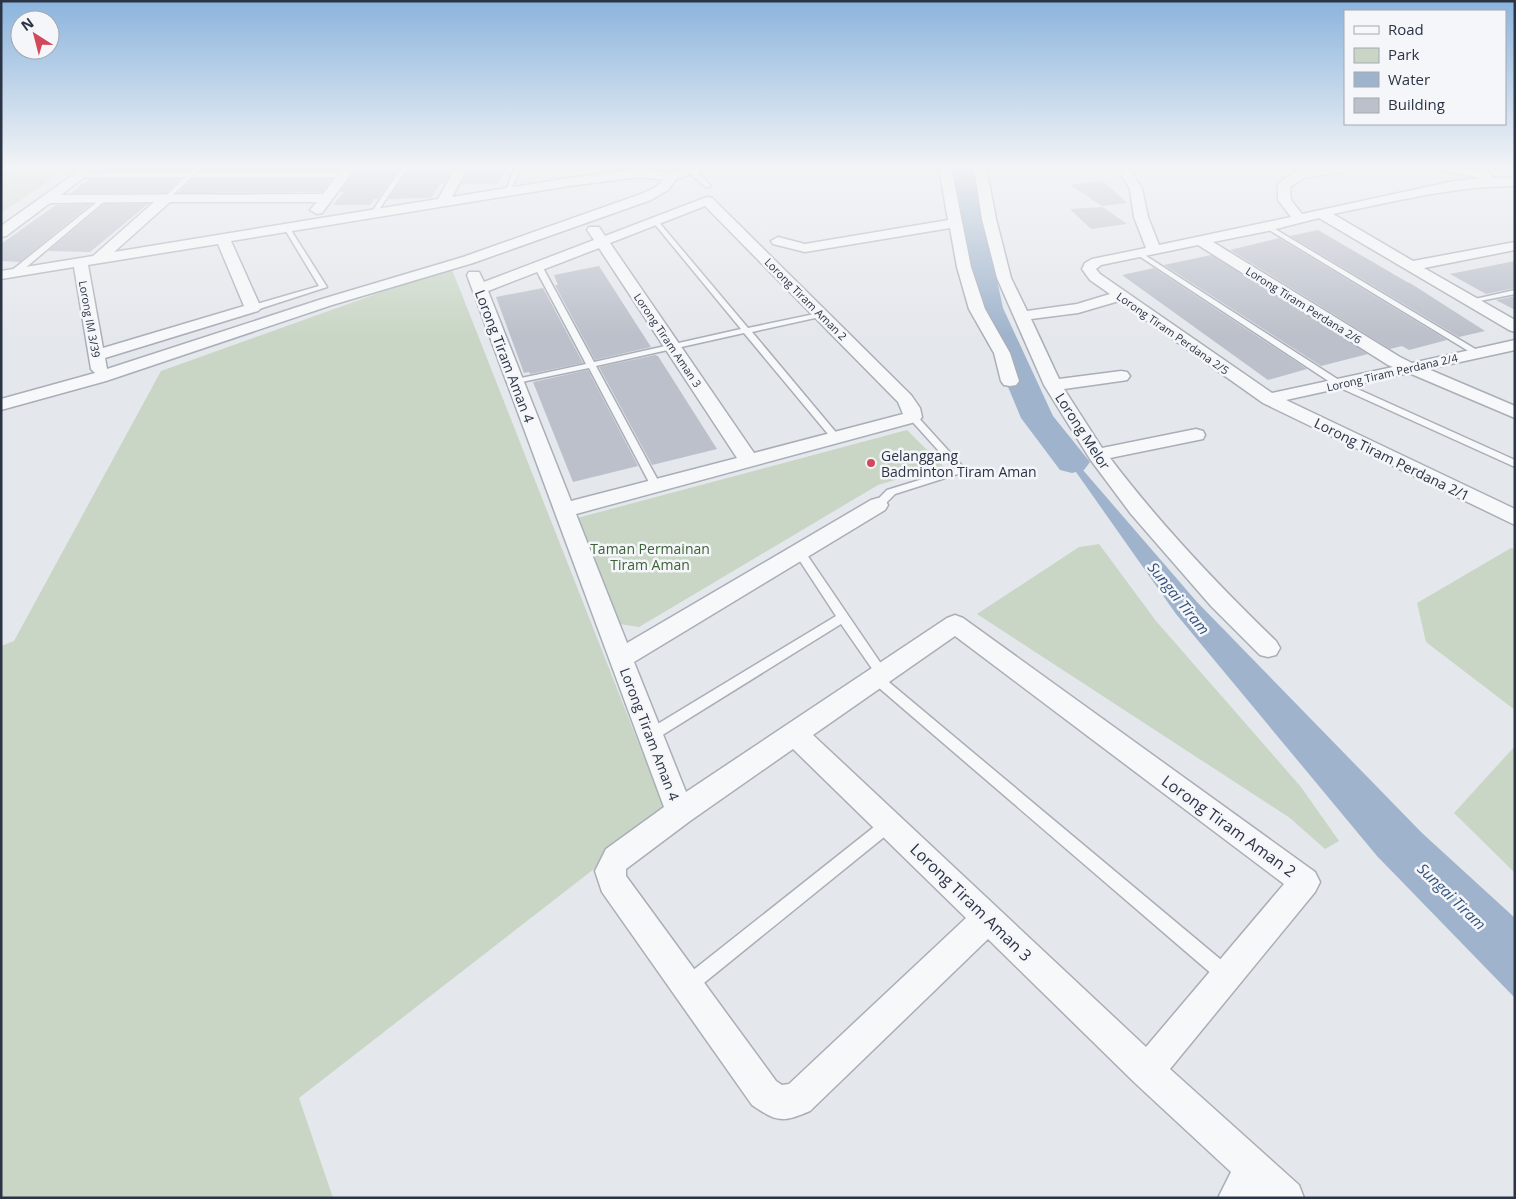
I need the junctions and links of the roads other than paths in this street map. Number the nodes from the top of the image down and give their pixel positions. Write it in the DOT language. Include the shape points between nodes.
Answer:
graph roads {
  1 [pos="14,223"];
  2 [pos="73,223"];
  3 [pos="139,223"];
  4 [pos="312,223"];
  5 [pos="575,223"];
  6 [pos="589,223"];
  7 [pos="650,223"];
  8 [pos="657,223"];
  9 [pos="729,223"];
  10 [pos="955,223"];
  11 [pos="989,223"];
  12 [pos="1143,223"];
  13 [pos="1282,223"];
  14 [pos="1338,223"];
  15 [pos="306,224"];
  16 [pos="1268,227"];
  17 [pos="287,228"];
  18 [pos="1,233"];
  19 [pos="222,238"];
  20 [pos="1199,240"];
  21 [pos="778,241"];
  22 [pos="602,242"];
  23 [pos="1515,246"];
  24 [pos="1154,250"];
  25 [pos="1138,253"];
  26 [pos="98,259"];
  27 [pos="468,260"];
  28 [pos="80,262"];
  29 [pos="538,266"];
  30 [pos="1410,266"];
  31 [pos="7,274"];
  32 [pos="479,289"];
  33 [pos="1515,292"];
  34 [pos="1121,296"];
  35 [pos="1470,301"];
  36 [pos="253,308"];
  37 [pos="821,314"];
  38 [pos="1022,316"];
  39 [pos="1515,327"];
  40 [pos="746,331"];
  41 [pos="1515,345"];
  42 [pos="673,348"];
  43 [pos="1478,353"];
  44 [pos="97,355"];
  45 [pos="592,364"];
  46 [pos="1410,368"];
  47 [pos="1121,376"];
  48 [pos="100,377"];
  49 [pos="515,382"];
  50 [pos="1010,382"];
  51 [pos="1339,384"];
  52 [pos="1053,386"];
  53 [pos="1269,399"];
  54 [pos="1,405"];
  55 [pos="1515,413"];
  56 [pos="913,417"];
  57 [pos="1196,435"];
  58 [pos="836,438"];
  59 [pos="1097,455"];
  60 [pos="750,462"];
  61 [pos="1515,464"];
  62 [pos="656,486"];
  63 [pos="878,505"];
  64 [pos="564,510"];
  65 [pos="1515,518"];
  66 [pos="799,552"];
  67 [pos="843,617"];
  68 [pos="1268,648"];
  69 [pos="621,658"];
  70 [pos="878,676"];
  71 [pos="794,734"];
  72 [pos="651,735"];
  73 [pos="680,812"];
  74 [pos="889,824"];
  75 [pos="988,918"];
  76 [pos="1226,975"];
  77 [pos="686,986"];
  78 [pos="1147,1071"];
  79 [pos="1245,1183"];
  80 [pos="1286,1198"];
  1 -- 18 [label="street"];
  2 -- 31 [label="lane"];
  3 -- 26 [label="street"];
  4 -- 15 [label="street"];
  5 -- 27 [label="street"];
  6 -- 22 [label="street, Lorong Tiram Aman 3"];
  7 -- 22 [label="street, Lorong Tiram Aman 2"];
  8 -- 40 [label="lane"];
  9 -- 37 [label="street, Lorong Tiram Aman 2"];
  10 -- 21 [label="street" via="805,248"];
  10 -- 50 [label="street" via="977,309 1002,353"];
  11 -- 38 [label="street, Lorong Melor" via="1002,269"];
  12 -- 24 [label="street"];
  13 -- 16 [label="street"];
  14 -- 30 [label="street"];
  15 -- 17 [label="street"];
  16 -- 20 [label="street"];
  16 -- 43 [label="lane"];
  17 -- 19 [label="street"];
  17 -- 36 [label="lane" via="323,287"];
  19 -- 26 [label="street"];
  19 -- 36 [label="street"];
  20 -- 24 [label="street"];
  20 -- 46 [label="street, Lorong Tiram Perdana 2/6"];
  22 -- 29 [label="street, Lorong Tiram Aman 2"];
  22 -- 42 [label="street, Lorong Tiram Aman 3"];
  23 -- 30 [label="street"];
  24 -- 25 [label="street"];
  25 -- 34 [label="street, Lorong Tiram Perdana 2/5" via="1090,266 1090,273"];
  25 -- 51 [label="lane"];
  26 -- 28 [label="street"];
  27 -- 32 [label="street, Lorong Tiram Aman 4"];
  27 -- 48 [label="street" via="327,302"];
  28 -- 31 [label="street"];
  28 -- 44 [label="street, Lorong IM 3/39"];
  29 -- 32 [label="street, Lorong Tiram Aman 2"];
  29 -- 45 [label="lane"];
  30 -- 35 [label="street"];
  32 -- 49 [label="street, Lorong Tiram Aman 4"];
  33 -- 35 [label="lane"];
  34 -- 38 [label="street" via="1078,308"];
  34 -- 53 [label="street, Lorong Tiram Perdana 2/5"];
  35 -- 39 [label="street"];
  36 -- 44 [label="street"];
  37 -- 40 [label="lane"];
  37 -- 56 [label="street, Lorong Tiram Aman 2" via="905,399 912,408"];
  38 -- 52 [label="street, Lorong Melor"];
  40 -- 42 [label="lane"];
  40 -- 58 [label="lane"];
  41 -- 43 [label="street, Lorong Tiram Perdana 2/4"];
  42 -- 45 [label="lane"];
  42 -- 60 [label="street, Lorong Tiram Aman 3"];
  43 -- 46 [label="street, Lorong Tiram Perdana 2/4"];
  44 -- 48 [label="street, Lorong IM 3/39"];
  45 -- 49 [label="lane"];
  45 -- 62 [label="lane"];
  46 -- 51 [label="street, Lorong Tiram Perdana 2/4"];
  46 -- 55 [label="street, Lorong Tiram Perdana 2/6"];
  47 -- 52 [label="street"];
  48 -- 54 [label="street"];
  49 -- 64 [label="street, Lorong Tiram Aman 4"];
  51 -- 53 [label="street, Lorong Tiram Perdana 2/4"];
  51 -- 61 [label="lane"];
  52 -- 59 [label="street, Lorong Melor"];
  53 -- 65 [label="street, Lorong Tiram Perdana 2/1"];
  56 -- 58 [label="street"];
  56 -- 63 [label="lane" via="961,470 891,492"];
  57 -- 59 [label="street"];
  58 -- 60 [label="street"];
  59 -- 68 [label="street, Lorong Melor" via="1138,509 1184,561"];
  60 -- 62 [label="street"];
  62 -- 64 [label="street"];
  63 -- 66 [label="street"];
  64 -- 69 [label="street, Lorong Tiram Aman 4"];
  66 -- 67 [label="lane"];
  66 -- 69 [label="street"];
  67 -- 70 [label="lane"];
  67 -- 72 [label="lane"];
  69 -- 72 [label="street, Lorong Tiram Aman 4"];
  70 -- 71 [label="street"];
  70 -- 76 [label="lane"];
  70 -- 76 [label="street, Lorong Tiram Aman 2" via="955,624 1304,882"];
  71 -- 73 [label="street"];
  71 -- 74 [label="street, Lorong Tiram Aman 3"];
  72 -- 73 [label="street, Lorong Tiram Aman 4"];
  73 -- 77 [label="street, Lorong Tiram Aman 4" via="616,859 610,870 612,882"];
  74 -- 75 [label="street, Lorong Tiram Aman 3"];
  74 -- 77 [label="lane"];
  75 -- 77 [label="street, Lorong Tiram Aman 4" via="798,1099 779,1103 764,1093"];
  75 -- 78 [label="street, Lorong Tiram Aman 3"];
  76 -- 78 [label="street, Lorong Tiram Aman 2"];
  78 -- 79 [label="street, Lorong Tiram Aman 3"];
  79 -- 80 [label="street, Lorong Tiram Aman 3"];
}
